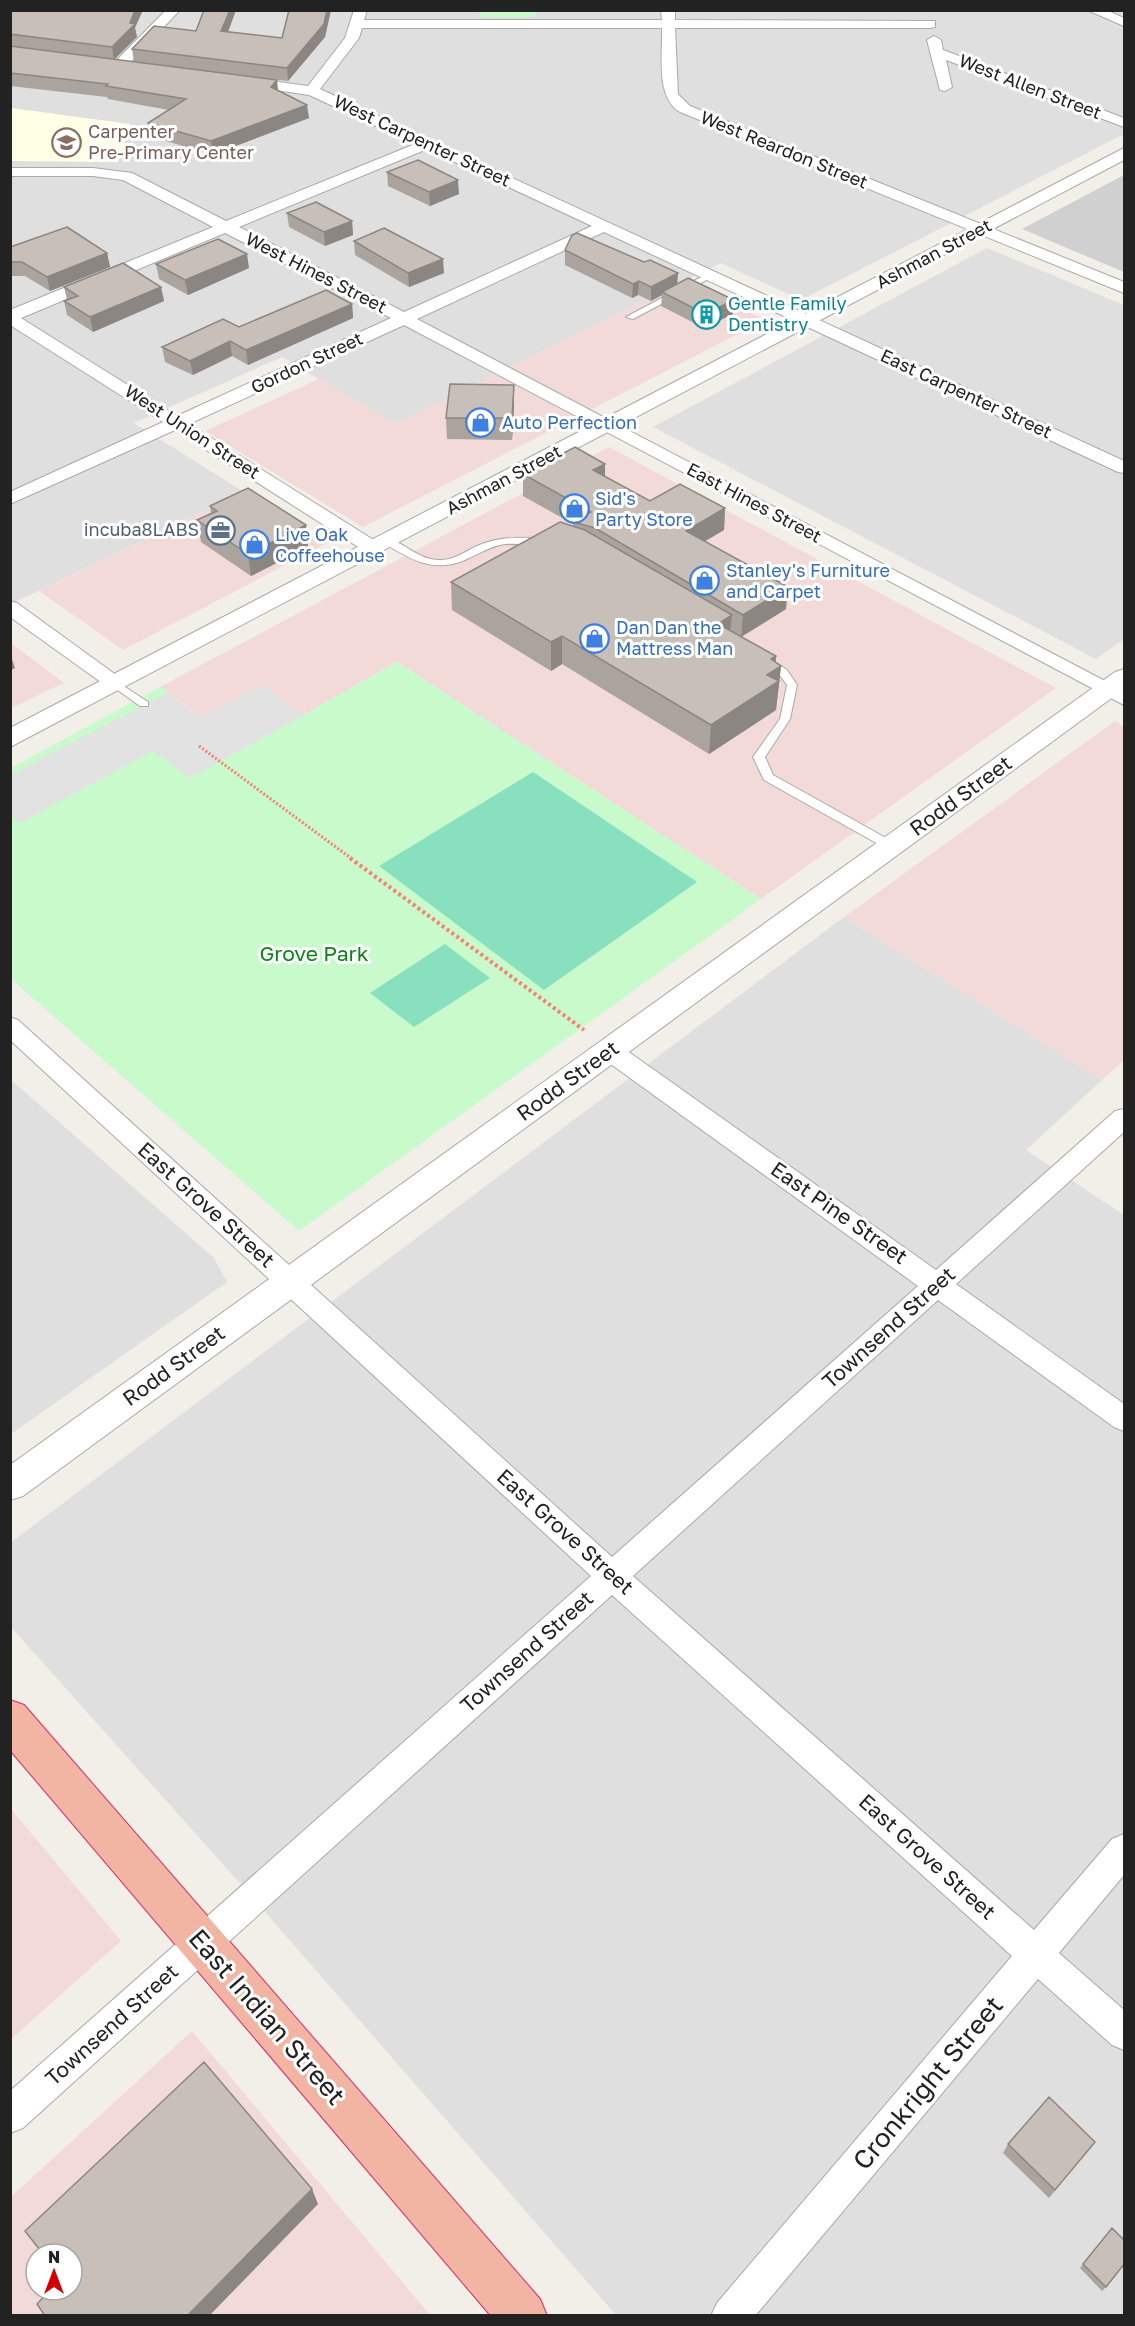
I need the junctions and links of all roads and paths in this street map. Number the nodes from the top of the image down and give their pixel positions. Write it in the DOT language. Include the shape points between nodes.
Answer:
graph roads {
  1 [pos="174,10"];
  2 [pos="1093,10"];
  3 [pos="359,17"];
  4 [pos="668,17"];
  5 [pos="928,17"];
  6 [pos="1125,21"];
  7 [pos="936,52"];
  8 [pos="103,64"];
  9 [pos="119,66"];
  10 [pos="142,69"];
  11 [pos="224,79"];
  12 [pos="945,87"];
  13 [pos="312,91"];
  14 [pos="1125,123"];
  15 [pos="428,144"];
  16 [pos="1125,153"];
  17 [pos="10,172"];
  18 [pos="603,226"];
  19 [pos="225,227"];
  20 [pos="980,230"];
  21 [pos="710,276"];
  22 [pos="1125,288"];
  23 [pos="10,317"];
  24 [pos="630,317"];
  25 [pos="404,318"];
  26 [pos="806,321"];
  27 [pos="178,422"];
  28 [pos="607,426"];
  29 [pos="1125,468"];
  30 [pos="10,499"];
  31 [pos="555,543"];
  32 [pos="380,545"];
  33 [pos="10,607"];
  34 [pos="761,656"];
  35 [pos="116,684"];
  36 [pos="1119,689"];
  37 [pos="144,704"];
  38 [pos="10,739"];
  39 [pos="199,746"];
  40 [pos="891,846"];
  41 [pos="584,1030"];
  42 [pos="17,1041"];
  43 [pos="610,1051"];
  44 [pos="1125,1118"];
  45 [pos="290,1282"];
  46 [pos="939,1284"];
  47 [pos="1125,1419"];
  48 [pos="10,1485"];
  49 [pos="612,1576"];
  50 [pos="10,1719"];
  51 [pos="1125,1850"];
  52 [pos="203,1943"];
  53 [pos="1037,1955"];
  54 [pos="1125,2033"];
  55 [pos="10,2115"];
  56 [pos="523,2316"];
  57 [pos="730,2316"];
  1 -- 9 [label="street"];
  2 -- 6 [label="street"];
  3 -- 4 [label="street"];
  3 -- 13 [label="street" via="348,45"];
  4 -- 5 [label="street"];
  4 -- 20 [label="street, West Reardon Street" via="671,94 678,105"];
  5 -- 7 [label="street"];
  7 -- 12 [label="street"];
  7 -- 14 [label="street, West Allen Street"];
  8 -- 9 [label="street"];
  9 -- 10 [label="street"];
  11 -- 13 [label="street, West Carpenter Street"];
  13 -- 15 [label="street, West Carpenter Street"];
  15 -- 18 [label="street, West Carpenter Street"];
  15 -- 19 [label="street"];
  16 -- 20 [label="street, Ashman Street"];
  17 -- 19 [label="street, West Hines Street" via="121,175"];
  18 -- 21 [label="street, West Carpenter Street"];
  18 -- 25 [label="street, Gordon Street"];
  19 -- 23 [label="street"];
  19 -- 25 [label="street, West Hines Street"];
  20 -- 22 [label="street, West Reardon Street"];
  20 -- 26 [label="street, Ashman Street"];
  21 -- 24 [label="lane"];
  21 -- 26 [label="street, West Carpenter Street"];
  23 -- 27 [label="street, West Union Street"];
  25 -- 27 [label="street, Gordon Street"];
  25 -- 28 [label="street, West Hines Street"];
  26 -- 28 [label="street, Ashman Street"];
  26 -- 29 [label="street, East Carpenter Street"];
  27 -- 30 [label="street, Gordon Street"];
  27 -- 32 [label="street, West Union Street"];
  28 -- 32 [label="street, Ashman Street"];
  28 -- 36 [label="street, East Hines Street"];
  31 -- 32 [label="lane" via="490,544 447,563 433,564"];
  32 -- 35 [label="street, Ashman Street"];
  33 -- 35 [label="street"];
  34 -- 40 [label="lane" via="783,672 792,685 786,719 759,757 768,777"];
  35 -- 37 [label="lane"];
  35 -- 38 [label="street, Ashman Street"];
  36 -- 40 [label="street, Rodd Street"];
  39 -- 41 [label="path"];
  40 -- 43 [label="street, Rodd Street"];
  42 -- 45 [label="street, East Grove Street"];
  43 -- 45 [label="street, Rodd Street"];
  43 -- 46 [label="street, East Pine Street"];
  44 -- 46 [label="street, Townsend Street"];
  45 -- 48 [label="street, Rodd Street"];
  45 -- 49 [label="street, East Grove Street"];
  46 -- 47 [label="street, East Pine Street"];
  46 -- 49 [label="street, Townsend Street"];
  49 -- 52 [label="street, Townsend Street"];
  49 -- 53 [label="street, East Grove Street"];
  50 -- 52 [label="highway, East Indian Street"];
  51 -- 53 [label="street, Cronkright Street"];
  52 -- 55 [label="street, Townsend Street"];
  52 -- 56 [label="highway, East Indian Street"];
  53 -- 54 [label="street, East Grove Street"];
  53 -- 57 [label="street, Cronkright Street"];
}
